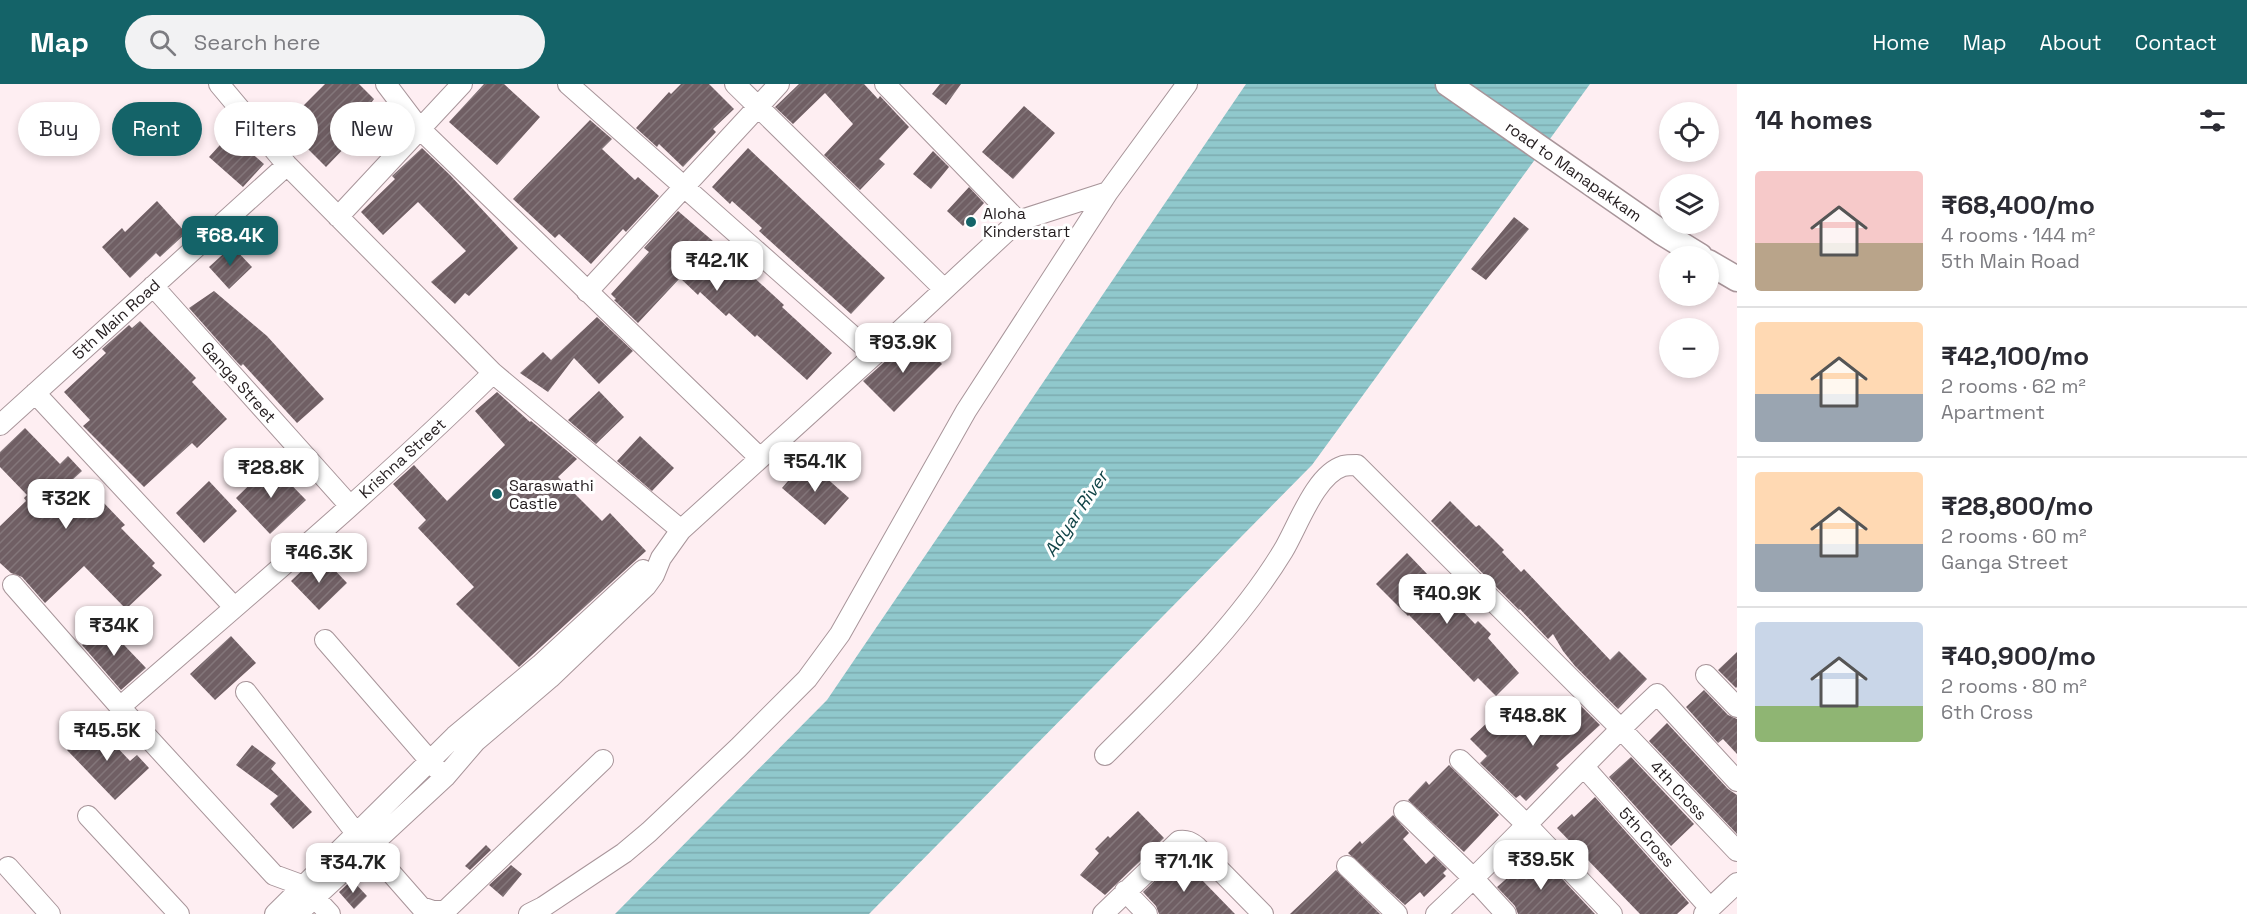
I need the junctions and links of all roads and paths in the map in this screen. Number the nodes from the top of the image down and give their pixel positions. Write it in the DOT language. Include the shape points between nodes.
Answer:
graph roads {
  1 [pos="219,84"];
  2 [pos="386,84"];
  3 [pos="462,84"];
  4 [pos="568,84"];
  5 [pos="735,84"];
  6 [pos="779,84"];
  7 [pos="885,84"];
  8 [pos="1187,84"];
  9 [pos="1448,84"];
  10 [pos="758,106"];
  11 [pos="420,129"];
  12 [pos="286,165"];
  13 [pos="683,186"];
  14 [pos="1108,192"];
  15 [pos="338,217"];
  16 [pos="1018,221"];
  17 [pos="1684,246"];
  18 [pos="1719,268"];
  19 [pos="1737,279"];
  20 [pos="153,286"];
  21 [pos="944,289"];
  22 [pos="587,291"];
  23 [pos="874,355"];
  24 [pos="493,374"];
  25 [pos="35,393"];
  26 [pos="0,426"];
  27 [pos="760,458"];
  28 [pos="350,506"];
  29 [pos="681,530"];
  30 [pos="13,585"];
  31 [pos="234,607"];
  32 [pos="325,640"];
  33 [pos="545,671"];
  34 [pos="1706,675"];
  35 [pos="246,692"];
  36 [pos="120,707"];
  37 [pos="1737,707"];
  38 [pos="1620,728"];
  39 [pos="1105,755"];
  40 [pos="603,760"];
  41 [pos="1460,760"];
  42 [pos="429,762"];
  43 [pos="1584,767"];
  44 [pos="445,777"];
  45 [pos="1737,781"];
  46 [pos="1404,811"];
  47 [pos="88,816"];
  48 [pos="1527,825"];
  49 [pos="356,833"];
  50 [pos="369,848"];
  51 [pos="1737,851"];
  52 [pos="1347,866"];
  53 [pos="8,867"];
  54 [pos="1474,879"];
  55 [pos="1737,883"];
  56 [pos="310,891"];
  57 [pos="1125,891"];
  58 [pos="1707,911"];
  59 [pos="50,914"];
  60 [pos="179,914"];
  61 [pos="275,914"];
  62 [pos="297,914"];
  63 [pos="330,914"];
  64 [pos="530,914"];
  65 [pos="1103,914"];
  66 [pos="1147,914"];
  67 [pos="1263,914"];
  68 [pos="1397,914"];
  69 [pos="1436,914"];
  70 [pos="1506,914"];
  71 [pos="1612,914"];
  1 -- 12 [label="street"];
  2 -- 11 [label="street"];
  3 -- 11 [label="street"];
  4 -- 13 [label="street"];
  5 -- 10 [label="street"];
  6 -- 10 [label="street"];
  7 -- 16 [label="street"];
  8 -- 14 [label="street"];
  9 -- 17 [label="street, road to Manapakkam"];
  10 -- 13 [label="street"];
  10 -- 21 [label="street"];
  11 -- 15 [label="street"];
  11 -- 22 [label="street"];
  12 -- 15 [label="street"];
  12 -- 20 [label="street, 5th Main Road"];
  13 -- 22 [label="street"];
  13 -- 23 [label="street"];
  14 -- 16 [label="street"];
  14 -- 64 [label="street" via="966,411 840,633 807,679 624,853"];
  15 -- 24 [label="street"];
  16 -- 21 [label="street"];
  18 -- 19 [label="street"];
  20 -- 25 [label="street, 5th Main Road"];
  20 -- 28 [label="street, Ganga Street"];
  21 -- 23 [label="street"];
  22 -- 27 [label="street"];
  23 -- 27 [label="street"];
  24 -- 28 [label="street, Krishna Street"];
  24 -- 29 [label="street"];
  25 -- 26 [label="street, 5th Main Road"];
  25 -- 31 [label="street"];
  27 -- 29 [label="street"];
  28 -- 31 [label="street, Krishna Street"];
  29 -- 33 [label="street" via="646,586"];
  30 -- 36 [label="street"];
  31 -- 36 [label="street, Krishna Street"];
  32 -- 42 [label="street"];
  33 -- 42 [label="street" via="474,719"];
  33 -- 44 [label="street"];
  34 -- 37 [label="street"];
  35 -- 49 [label="street"];
  36 -- 56 [label="street" via="274,875"];
  38 -- 39 [label="street, 4th Cross" via="1357,465 1343,466 1322,480 1284,550 1227,627 1201,659"];
  38 -- 43 [label="street"];
  38 -- 45 [label="street" via="1657,694"];
  38 -- 51 [label="street, 4th Cross"];
  40 -- 50 [label="street" via="445,910 421,907"];
  41 -- 48 [label="street"];
  42 -- 44 [label="street"];
  42 -- 49 [label="street"];
  43 -- 48 [label="street"];
  43 -- 58 [label="street, 5th Cross"];
  44 -- 50 [label="street"];
  46 -- 54 [label="street"];
  47 -- 60 [label="street"];
  48 -- 54 [label="street"];
  48 -- 71 [label="street"];
  49 -- 50 [label="street"];
  49 -- 56 [label="street"];
  50 -- 56 [label="street"];
  52 -- 68 [label="street"];
  53 -- 59 [label="street"];
  54 -- 69 [label="street"];
  54 -- 70 [label="street"];
  55 -- 58 [label="street"];
  56 -- 61 [label="street"];
  56 -- 62 [label="street"];
  56 -- 63 [label="street"];
  57 -- 65 [label="street"];
  57 -- 66 [label="street"];
  57 -- 67 [label="street" via="1184,840 1197,847"];
}
